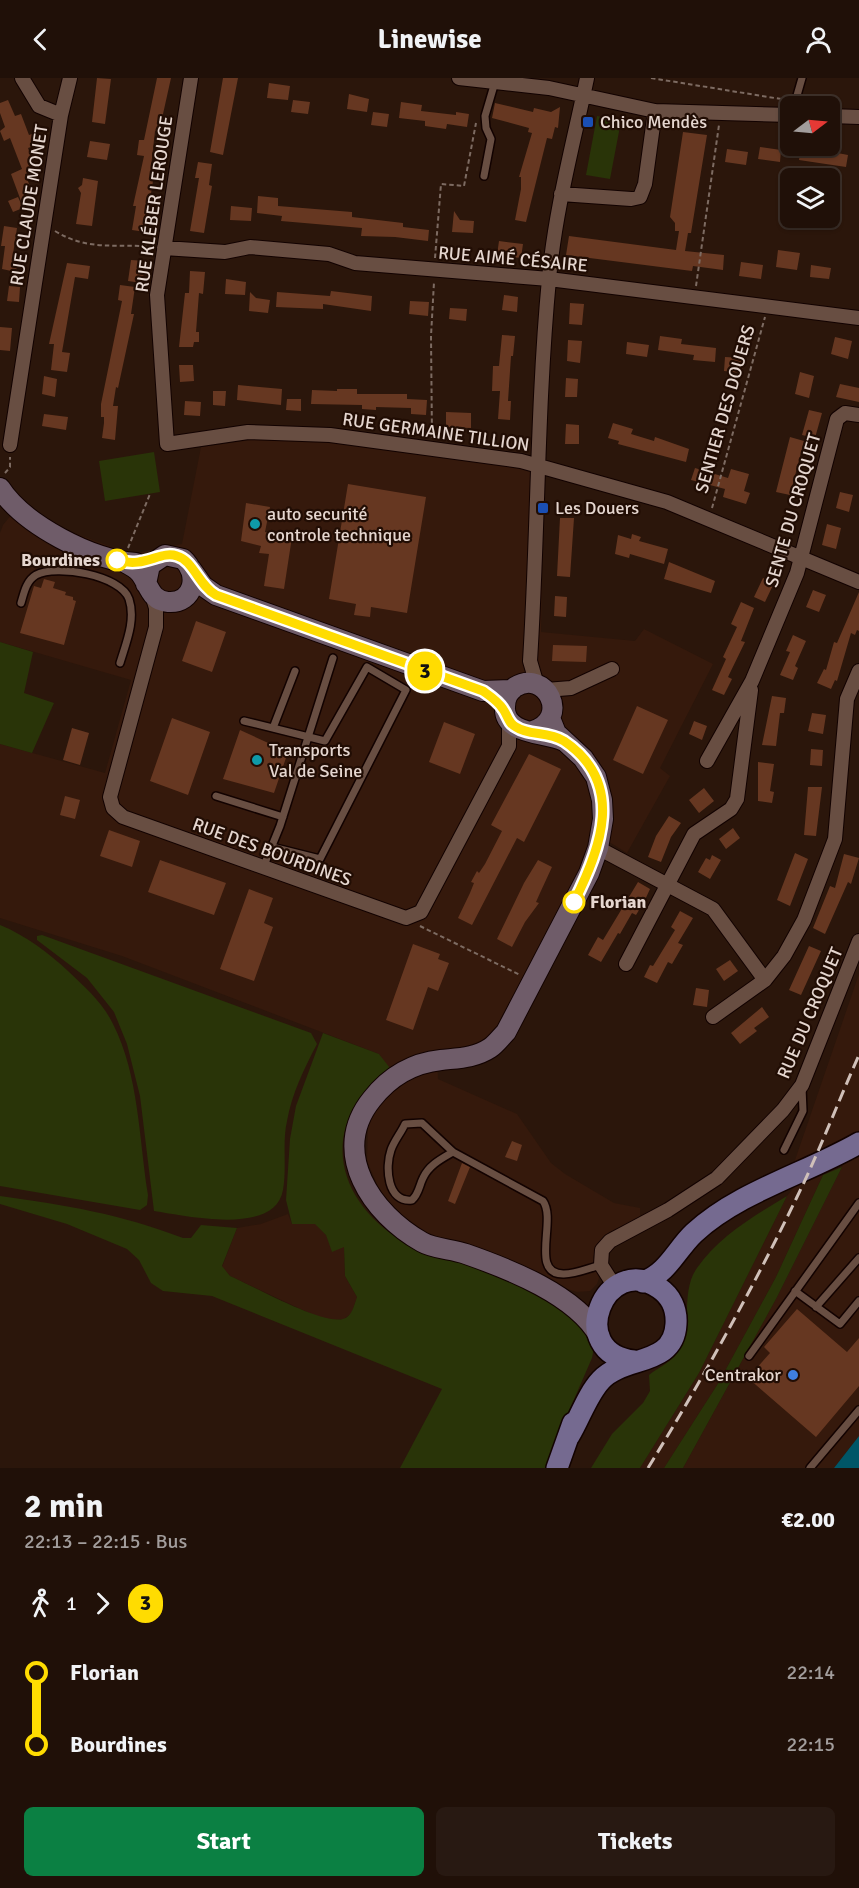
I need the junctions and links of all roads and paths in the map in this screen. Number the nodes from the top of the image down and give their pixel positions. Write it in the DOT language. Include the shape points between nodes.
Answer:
graph roads {
  1 [pos="22,78"];
  2 [pos="70,78"];
  3 [pos="191,78"];
  4 [pos="459,78"];
  5 [pos="587,78"];
  6 [pos="651,78"];
  7 [pos="802,78"];
  8 [pos="495,82"];
  9 [pos="584,95"];
  10 [pos="797,96"];
  11 [pos="780,105"];
  12 [pos="780,108"];
  13 [pos="656,111"];
  14 [pos="61,115"];
  15 [pos="840,116"];
  16 [pos="859,117"];
  17 [pos="710,123"];
  18 [pos="484,176"];
  19 [pos="561,194"];
  20 [pos="45,225"];
  21 [pos="164,248"];
  22 [pos="549,279"];
  23 [pos="692,297"];
  24 [pos="768,306"];
  25 [pos="859,318"];
  26 [pos="859,415"];
  27 [pos="167,444"];
  28 [pos="10,445"];
  29 [pos="537,465"];
  30 [pos="0,478"];
  31 [pos="150,494"];
  32 [pos="2,500"];
  33 [pos="708,519"];
  34 [pos="801,558"];
  35 [pos="153,561"];
  36 [pos="123,562"];
  37 [pos="191,569"];
  38 [pos="859,582"];
  39 [pos="149,589"];
  40 [pos="216,595"];
  41 [pos="180,599"];
  42 [pos="21,603"];
  43 [pos="156,627"];
  44 [pos="333,658"];
  45 [pos="369,659"];
  46 [pos="530,661"];
  47 [pos="120,663"];
  48 [pos="612,669"];
  49 [pos="295,671"];
  50 [pos="859,671"];
  51 [pos="752,681"];
  52 [pos="514,688"];
  53 [pos="483,691"];
  54 [pos="547,700"];
  55 [pos="507,716"];
  56 [pos="244,721"];
  57 [pos="273,728"];
  58 [pos="531,731"];
  59 [pos="308,737"];
  60 [pos="564,741"];
  61 [pos="508,746"];
  62 [pos="707,761"];
  63 [pos="216,796"];
  64 [pos="283,818"];
  65 [pos="272,847"];
  66 [pos="598,848"];
  67 [pos="263,868"];
  68 [pos="668,884"];
  69 [pos="406,918"];
  70 [pos="859,941"];
  71 [pos="626,964"];
  72 [pos="765,980"];
  73 [pos="533,982"];
  74 [pos="713,1017"];
  75 [pos="802,1085"];
  76 [pos="859,1143"];
  77 [pos="784,1150"];
  78 [pos="453,1152"];
  79 [pos="780,1184"];
  80 [pos="858,1207"];
  81 [pos="859,1258"];
  82 [pos="601,1265"];
  83 [pos="643,1282"];
  84 [pos="548,1291"];
  85 [pos="610,1291"];
  86 [pos="795,1291"];
  87 [pos="859,1301"];
  88 [pos="674,1306"];
  89 [pos="816,1307"];
  90 [pos="602,1341"];
  91 [pos="749,1356"];
  92 [pos="634,1361"];
  93 [pos="859,1410"];
  94 [pos="569,1436"];
  95 [pos="557,1468"];
  96 [pos="810,1468"];
  1 -- 14 [label="street" via="39,106"];
  2 -- 14 [label="street, RUE CLAUDE MONET"];
  3 -- 21 [label="street, RUE KLÉBER LEROUGE"];
  4 -- 8 [label="street"];
  5 -- 9 [label="street"];
  6 -- 11 [label="path"];
  7 -- 10 [label="lane"];
  8 -- 9 [label="street"];
  8 -- 18 [label="lane" via="485,116 491,139"];
  9 -- 13 [label="street"];
  9 -- 19 [label="street"];
  12 -- 13 [label="street"];
  13 -- 19 [label="street" via="640,197"];
  14 -- 20 [label="street, RUE CLAUDE MONET"];
  15 -- 16 [label="street"];
  17 -- 23 [label="path" via="720,124"];
  19 -- 22 [label="street"];
  20 -- 21 [label="path" via="74,242"];
  20 -- 28 [label="street, RUE CLAUDE MONET"];
  21 -- 22 [label="street, RUE AIMÉ CÉSAIRE" via="225,252 250,247 329,254 355,263"];
  21 -- 27 [label="street, RUE KLÉBER LEROUGE" via="157,295"];
  22 -- 23 [label="street, RUE AIMÉ CÉSAIRE"];
  22 -- 29 [label="street"];
  23 -- 24 [label="street, RUE AIMÉ CÉSAIRE"];
  24 -- 25 [label="street, RUE AIMÉ CÉSAIRE"];
  24 -- 33 [label="path, SENTIER DES DOUERS"];
  26 -- 34 [label="street, SENTE DU CROQUET" via="845,413 837,419"];
  27 -- 29 [label="street, RUE GERMAINE TILLION" via="249,432 330,435"];
  28 -- 30 [label="path" via="10,467"];
  29 -- 33 [label="street, RUE GERMAINE TILLION" via="667,502"];
  29 -- 46 [label="street"];
  31 -- 36 [label="path"];
  32 -- 36 [label="street" via="67,542"];
  33 -- 34 [label="street, RUE GERMAINE TILLION"];
  34 -- 38 [label="street, RUE GERMAINE TILLION"];
  34 -- 51 [label="street, SENTE DU CROQUET"];
  35 -- 36 [label="street"];
  35 -- 37 [label="street" via="173,555"];
  35 -- 39 [label="street" via="147,570"];
  36 -- 39 [label="street" via="137,570"];
  37 -- 40 [label="street" via="203,586"];
  37 -- 41 [label="street" via="193,584"];
  39 -- 41 [label="street" via="164,602"];
  39 -- 43 [label="street, RUE DES BOURDINES" via="156,608"];
  40 -- 41 [label="street"];
  40 -- 45 [label="street"];
  41 -- 43 [label="street, RUE DES BOURDINES"];
  42 -- 47 [label="lane" via="27,584 35,576 57,569 113,582 129,597 132,617"];
  43 -- 67 [label="street, RUE DES BOURDINES" via="110,797 113,808 123,817"];
  44 -- 59 [label="lane"];
  45 -- 53 [label="street"];
  45 -- 59 [label="lane" via="325,741"];
  45 -- 65 [label="lane" via="406,690 321,859"];
  46 -- 52 [label="street" via="525,676"];
  46 -- 54 [label="street"];
  48 -- 54 [label="street"];
  49 -- 57 [label="lane"];
  50 -- 72 [label="street" via="847,699 835,840 804,920"];
  51 -- 62 [label="street, SENTE DU CROQUET"];
  51 -- 68 [label="street" via="737,799 731,809 694,834"];
  52 -- 53 [label="street"];
  52 -- 54 [label="street" via="527,683"];
  52 -- 55 [label="street" via="506,699"];
  53 -- 55 [label="street"];
  54 -- 58 [label="street" via="543,726"];
  54 -- 60 [label="street"];
  55 -- 58 [label="street" via="517,728"];
  55 -- 61 [label="street"];
  56 -- 57 [label="lane"];
  57 -- 59 [label="lane"];
  58 -- 60 [label="street"];
  58 -- 61 [label="street"];
  59 -- 64 [label="lane"];
  60 -- 66 [label="street" via="596,777 603,819"];
  61 -- 69 [label="street" via="421,912"];
  63 -- 64 [label="lane"];
  64 -- 65 [label="lane"];
  65 -- 67 [label="lane"];
  66 -- 68 [label="street"];
  66 -- 73 [label="street"];
  67 -- 69 [label="street, RUE DES BOURDINES"];
  68 -- 71 [label="street"];
  68 -- 72 [label="street" via="713,909"];
  69 -- 73 [label="path"];
  70 -- 75 [label="street, RUE DU CROQUET"];
  72 -- 74 [label="street"];
  73 -- 84 [label="street" via="506,1032 490,1048 469,1057 416,1065 394,1076 370,1100 357,1126 355,1150 358,1176 393,1222 423,1243 515,1273"];
  75 -- 77 [label="lane" via="803,1111"];
  75 -- 82 [label="street, RUE DU CROQUET" via="717,1178 610,1241 602,1250"];
  76 -- 79 [label="main road"];
  78 -- 78 [label="lane" via="435,1162 412,1200 400,1197 392,1189 388,1176 391,1151 405,1124 422,1123"];
  78 -- 82 [label="lane" via="543,1202 549,1218 544,1258 558,1274"];
  79 -- 83 [label="main road" via="748,1197 704,1224 682,1245 663,1272"];
  79 -- 88 [label="main road" via="692,1253 678,1277"];
  80 -- 86 [label="lane"];
  81 -- 89 [label="lane"];
  82 -- 85 [label="street"];
  83 -- 85 [label="main road" via="628,1282"];
  83 -- 88 [label="main road" via="662,1291"];
  84 -- 85 [label="street" via="587,1300"];
  84 -- 90 [label="street" via="582,1312"];
  85 -- 90 [label="main road" via="597,1317"];
  86 -- 89 [label="lane"];
  86 -- 91 [label="lane"];
  87 -- 89 [label="lane" via="840,1324"];
  88 -- 92 [label="main road" via="676,1327 670,1342 654,1357"];
  90 -- 92 [label="main road" via="617,1356"];
  90 -- 94 [label="main road" via="602,1364 583,1395"];
  92 -- 94 [label="main road" via="601,1380"];
  93 -- 96 [label="lane"];
  94 -- 95 [label="main road"];
}
